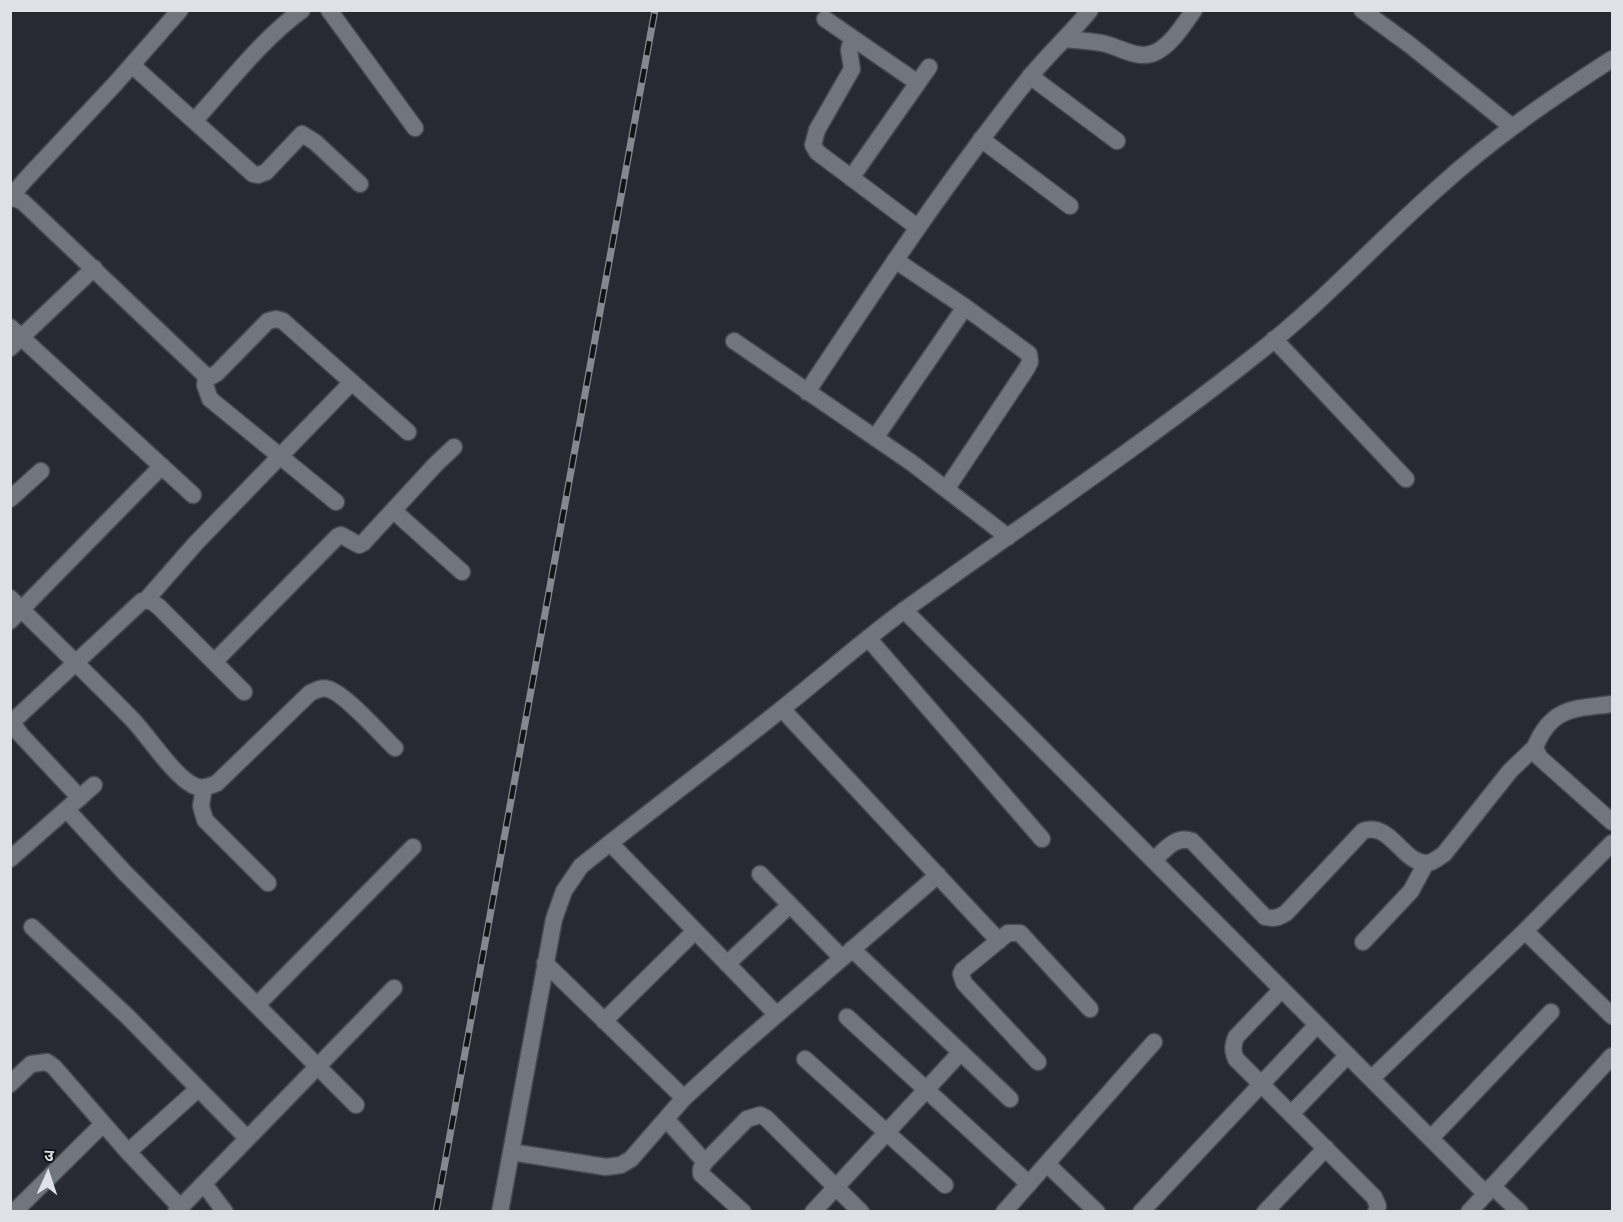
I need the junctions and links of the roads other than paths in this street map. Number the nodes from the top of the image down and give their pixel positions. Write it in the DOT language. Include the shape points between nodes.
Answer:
graph roads {
  1 [pos="180,10"];
  2 [pos="302,10"];
  3 [pos="329,10"];
  4 [pos="1090,10"];
  5 [pos="1194,10"];
  6 [pos="1362,10"];
  7 [pos="825,19"];
  8 [pos="852,38"];
  9 [pos="1065,39"];
  10 [pos="1612,59"];
  11 [pos="132,65"];
  12 [pos="929,67"];
  13 [pos="1030,76"];
  14 [pos="918,83"];
  15 [pos="195,120"];
  16 [pos="1511,126"];
  17 [pos="415,128"];
  18 [pos="981,139"];
  19 [pos="1117,141"];
  20 [pos="851,178"];
  21 [pos="360,184"];
  22 [pos="10,198"];
  23 [pos="1070,206"];
  24 [pos="918,227"];
  25 [pos="895,260"];
  26 [pos="94,268"];
  27 [pos="965,307"];
  28 [pos="14,338"];
  29 [pos="1274,339"];
  30 [pos="734,341"];
  31 [pos="206,376"];
  32 [pos="352,382"];
  33 [pos="807,392"];
  34 [pos="408,432"];
  35 [pos="875,438"];
  36 [pos="454,447"];
  37 [pos="282,455"];
  38 [pos="162,466"];
  39 [pos="41,471"];
  40 [pos="1406,479"];
  41 [pos="946,488"];
  42 [pos="193,495"];
  43 [pos="10,499"];
  44 [pos="336,502"];
  45 [pos="394,511"];
  46 [pos="1008,537"];
  47 [pos="462,572"];
  48 [pos="146,600"];
  49 [pos="14,610"];
  50 [pos="904,610"];
  51 [pos="868,638"];
  52 [pos="75,662"];
  53 [pos="214,662"];
  54 [pos="244,692"];
  55 [pos="1612,704"];
  56 [pos="782,709"];
  57 [pos="1535,747"];
  58 [pos="395,748"];
  59 [pos="94,784"];
  60 [pos="204,787"];
  61 [pos="80,798"];
  62 [pos="67,810"];
  63 [pos="1612,822"];
  64 [pos="1042,839"];
  65 [pos="610,843"];
  66 [pos="1612,843"];
  67 [pos="413,847"];
  68 [pos="10,859"];
  69 [pos="1154,860"];
  70 [pos="1426,863"];
  71 [pos="760,874"];
  72 [pos="938,875"];
  73 [pos="268,883"];
  74 [pos="790,905"];
  75 [pos="32,927"];
  76 [pos="695,931"];
  77 [pos="1525,931"];
  78 [pos="999,940"];
  79 [pos="1363,942"];
  80 [pos="847,954"];
  81 [pos="545,963"];
  82 [pos="727,964"];
  83 [pos="394,988"];
  84 [pos="1282,989"];
  85 [pos="256,1005"];
  86 [pos="1090,1009"];
  87 [pos="1551,1012"];
  88 [pos="776,1014"];
  89 [pos="1612,1016"];
  90 [pos="847,1017"];
  91 [pos="604,1021"];
  92 [pos="1317,1025"];
  93 [pos="1154,1042"];
  94 [pos="961,1052"];
  95 [pos="1348,1055"];
  96 [pos="1612,1056"];
  97 [pos="806,1059"];
  98 [pos="1038,1062"];
  99 [pos="317,1066"];
  100 [pos="1372,1078"];
  101 [pos="1261,1082"];
  102 [pos="10,1084"];
  103 [pos="198,1089"];
  104 [pos="927,1089"];
  105 [pos="684,1098"];
  106 [pos="1011,1099"];
  107 [pos="356,1105"];
  108 [pos="1292,1113"];
  109 [pos="666,1119"];
  110 [pos="103,1124"];
  111 [pos="886,1133"];
  112 [pos="247,1138"];
  113 [pos="1431,1138"];
  114 [pos="1326,1148"];
  115 [pos="128,1152"];
  116 [pos="511,1152"];
  117 [pos="705,1162"];
  118 [pos="1047,1164"];
  119 [pos="204,1184"];
  120 [pos="1029,1184"];
  121 [pos="945,1185"];
  122 [pos="836,1186"];
  123 [pos="1489,1190"];
  124 [pos="178,1209"];
  125 [pos="15,1212"];
  126 [pos="225,1212"];
  127 [pos="501,1212"];
  128 [pos="743,1212"];
  129 [pos="813,1212"];
  130 [pos="861,1212"];
  131 [pos="1004,1212"];
  132 [pos="1097,1212"];
  133 [pos="1141,1212"];
  134 [pos="1265,1212"];
  135 [pos="1376,1212"];
  136 [pos="1469,1212"];
  137 [pos="1520,1212"];
  1 -- 11 [label="street"];
  2 -- 15 [label="street"];
  3 -- 17 [label="street"];
  4 -- 9 [label="street"];
  5 -- 9 [label="street" via="1165,46 1146,55 1103,43"];
  6 -- 16 [label="street"];
  7 -- 8 [label="street"];
  8 -- 14 [label="street"];
  8 -- 20 [label="street" via="852,69 817,130 813,145"];
  9 -- 13 [label="street"];
  10 -- 16 [label="street"];
  11 -- 15 [label="street"];
  11 -- 22 [label="street"];
  12 -- 14 [label="street"];
  13 -- 18 [label="street"];
  13 -- 19 [label="street"];
  14 -- 20 [label="street"];
  15 -- 21 [label="street" via="254,174 266,172 302,134"];
  16 -- 29 [label="street"];
  18 -- 23 [label="street"];
  18 -- 24 [label="street"];
  20 -- 24 [label="street"];
  22 -- 26 [label="street" via="23,202"];
  24 -- 25 [label="street"];
  25 -- 27 [label="street"];
  25 -- 33 [label="street"];
  26 -- 28 [label="street"];
  26 -- 31 [label="street"];
  27 -- 35 [label="street"];
  27 -- 41 [label="street" via="1024,349 1030,362"];
  28 -- 38 [label="street"];
  29 -- 40 [label="street"];
  29 -- 46 [label="street" via="1153,433"];
  30 -- 33 [label="street"];
  31 -- 32 [label="street" via="217,373 268,321 276,319"];
  31 -- 37 [label="street" via="204,386 210,399"];
  32 -- 34 [label="street"];
  32 -- 37 [label="street"];
  33 -- 35 [label="street"];
  35 -- 41 [label="street"];
  36 -- 45 [label="street"];
  37 -- 44 [label="street"];
  37 -- 48 [label="street"];
  38 -- 42 [label="street"];
  38 -- 49 [label="street"];
  39 -- 43 [label="street"];
  41 -- 46 [label="street"];
  45 -- 47 [label="street"];
  45 -- 53 [label="street" via="359,545 341,535 337,537"];
  46 -- 50 [label="street"];
  48 -- 52 [label="street"];
  48 -- 53 [label="street" via="159,607"];
  49 -- 52 [label="street"];
  50 -- 51 [label="street"];
  50 -- 69 [label="street"];
  51 -- 56 [label="street"];
  51 -- 64 [label="street"];
  52 -- 60 [label="street" via="190,784"];
  52 -- 61 [label="street" via="12,722"];
  53 -- 54 [label="street"];
  55 -- 57 [label="street" via="1567,710 1540,735"];
  56 -- 65 [label="street"];
  56 -- 72 [label="street"];
  57 -- 63 [label="street" via="1539,757"];
  57 -- 70 [label="street" via="1510,771 1444,854"];
  58 -- 60 [label="street" via="342,697 328,688 317,689 217,783"];
  59 -- 61 [label="street"];
  60 -- 73 [label="street" via="201,806 205,820"];
  61 -- 62 [label="street"];
  62 -- 68 [label="street"];
  62 -- 85 [label="street"];
  65 -- 76 [label="street"];
  65 -- 81 [label="street" via="581,866 564,891"];
  66 -- 77 [label="street"];
  67 -- 85 [label="street"];
  69 -- 70 [label="street" via="1176,840 1192,841 1264,917 1272,919 1286,913 1363,831 1379,830 1416,860"];
  69 -- 84 [label="street"];
  70 -- 79 [label="street" via="1411,891"];
  71 -- 74 [label="street"];
  72 -- 78 [label="street"];
  72 -- 80 [label="street"];
  74 -- 80 [label="street"];
  74 -- 82 [label="street"];
  75 -- 103 [label="street"];
  76 -- 82 [label="street"];
  76 -- 91 [label="street"];
  77 -- 89 [label="street"];
  77 -- 100 [label="street"];
  78 -- 86 [label="street" via="1008,933 1020,933"];
  78 -- 98 [label="street" via="963,970 962,978"];
  80 -- 88 [label="street"];
  80 -- 94 [label="street"];
  81 -- 91 [label="street"];
  81 -- 116 [label="street"];
  82 -- 88 [label="street"];
  83 -- 99 [label="street"];
  84 -- 92 [label="street"];
  84 -- 101 [label="street" via="1233,1044 1236,1059"];
  85 -- 99 [label="street"];
  87 -- 113 [label="street"];
  88 -- 105 [label="street"];
  90 -- 104 [label="street"];
  91 -- 105 [label="street"];
  92 -- 95 [label="street"];
  92 -- 101 [label="street"];
  93 -- 118 [label="street"];
  94 -- 104 [label="street"];
  94 -- 106 [label="street"];
  95 -- 100 [label="street"];
  95 -- 108 [label="street"];
  96 -- 123 [label="street"];
  97 -- 111 [label="street"];
  99 -- 107 [label="street"];
  99 -- 112 [label="street"];
  100 -- 113 [label="street"];
  101 -- 108 [label="street"];
  101 -- 133 [label="street"];
  102 -- 110 [label="street" via="31,1064 47,1062"];
  103 -- 112 [label="street"];
  103 -- 115 [label="street"];
  104 -- 111 [label="street"];
  104 -- 120 [label="street"];
  105 -- 109 [label="street"];
  108 -- 114 [label="street"];
  109 -- 116 [label="street" via="621,1165 588,1165"];
  109 -- 117 [label="street"];
  110 -- 115 [label="street"];
  110 -- 125 [label="street"];
  111 -- 121 [label="street"];
  111 -- 122 [label="street"];
  112 -- 119 [label="street"];
  113 -- 123 [label="street"];
  114 -- 134 [label="street"];
  114 -- 135 [label="street" via="1374,1197"];
  115 -- 124 [label="street"];
  116 -- 127 [label="street"];
  117 -- 122 [label="street" via="747,1119 760,1115"];
  117 -- 128 [label="street" via="701,1173"];
  118 -- 120 [label="street"];
  118 -- 132 [label="street"];
  119 -- 124 [label="street"];
  119 -- 126 [label="street"];
  120 -- 131 [label="street"];
  122 -- 129 [label="street"];
  122 -- 130 [label="street"];
  123 -- 136 [label="street"];
  123 -- 137 [label="street"];
}
